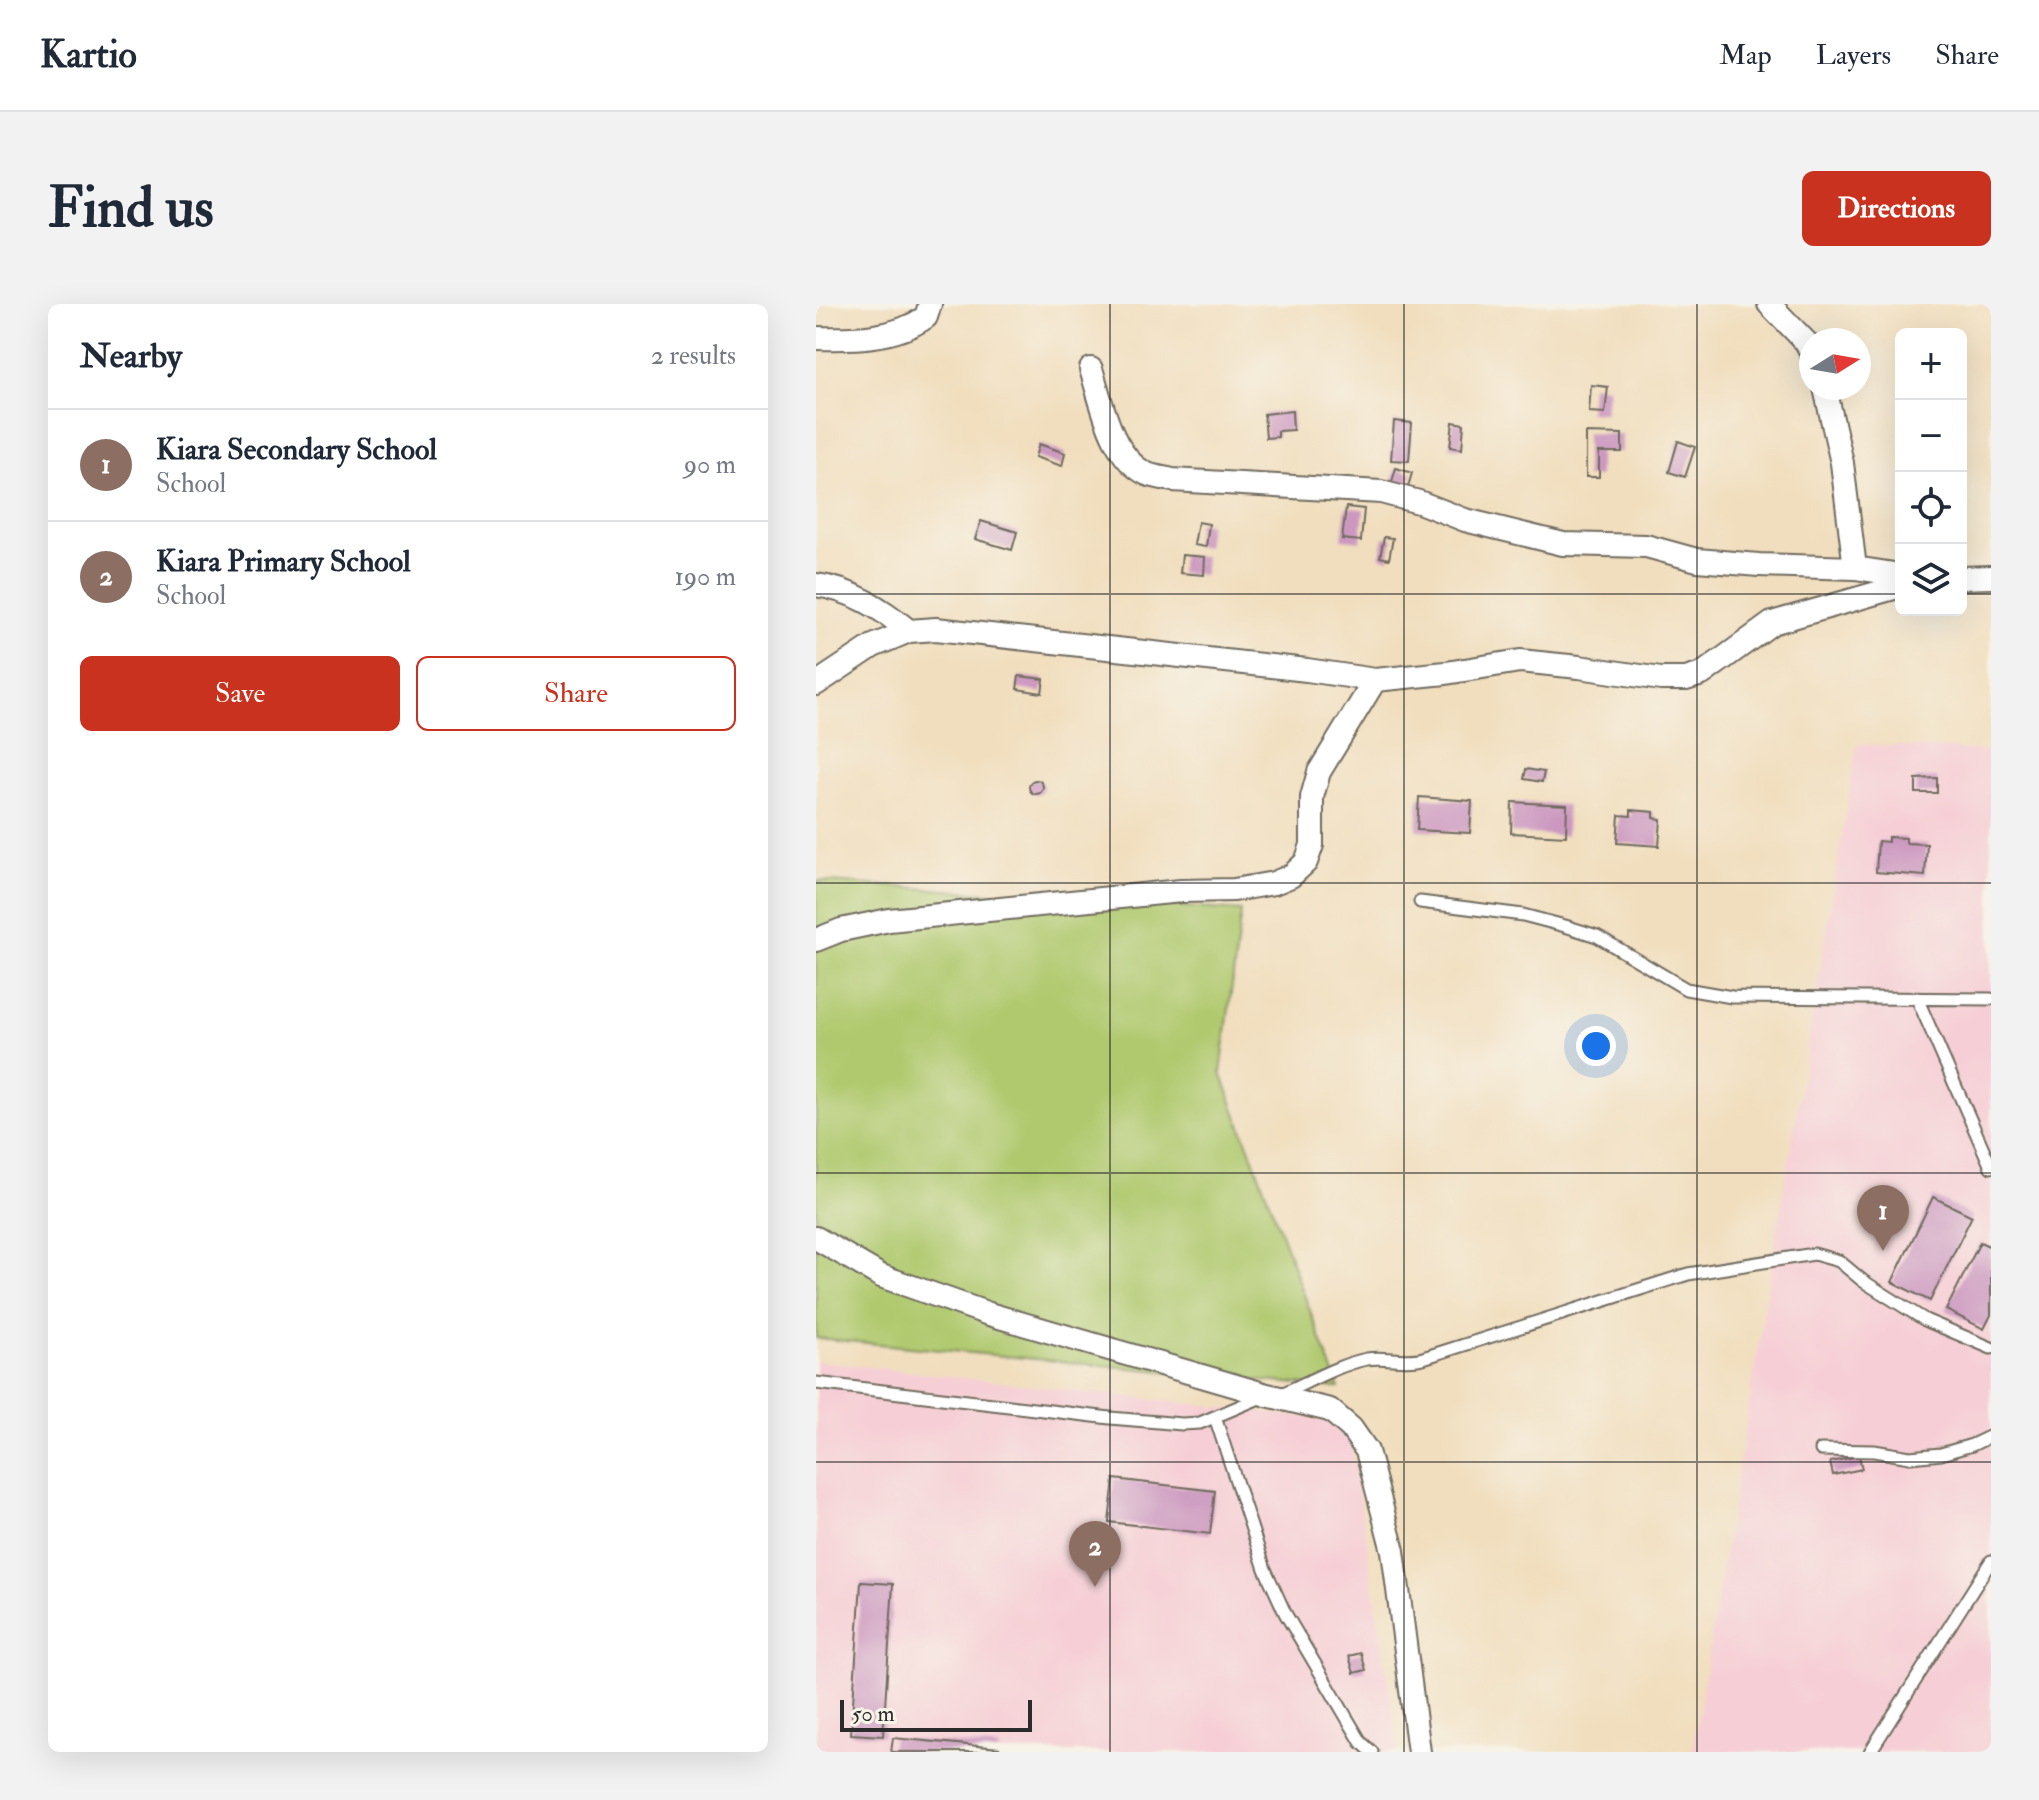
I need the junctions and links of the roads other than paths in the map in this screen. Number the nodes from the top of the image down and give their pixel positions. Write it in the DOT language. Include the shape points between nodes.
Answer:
graph roads {
  1 [pos="930,304"];
  2 [pos="1769,304"];
  3 [pos="1799,335"];
  4 [pos="816,338"];
  5 [pos="1091,369"];
  6 [pos="1828,400"];
  7 [pos="1855,568"];
  8 [pos="1895,574"];
  9 [pos="1991,577"];
  10 [pos="1967,578"];
  11 [pos="816,585"];
  12 [pos="1895,588"];
  13 [pos="909,631"];
  14 [pos="1375,680"];
  15 [pos="816,684"];
  16 [pos="1420,902"];
  17 [pos="816,940"];
  18 [pos="1917,998"];
  19 [pos="1991,999"];
  20 [pos="1991,1167"];
  21 [pos="816,1238"];
  22 [pos="1991,1348"];
  23 [pos="816,1383"];
  24 [pos="1271,1396"];
  25 [pos="1215,1417"];
  26 [pos="1991,1436"];
  27 [pos="1821,1450"];
  28 [pos="1991,1561"];
  29 [pos="1372,1752"];
  30 [pos="1419,1752"];
  31 [pos="1870,1752"];
  1 -- 4 [label="street" via="926,317 899,332"];
  2 -- 3 [label="street"];
  5 -- 7 [label="street" via="1113,434 1129,461 1147,474 1172,480 1381,492 1563,544 1646,546 1697,560"];
  6 -- 7 [label="street"];
  7 -- 8 [label="street"];
  9 -- 10 [label="street"];
  11 -- 13 [label="street" via="838,588 881,608"];
  12 -- 14 [label="street" via="1772,623 1702,674 1686,679 1520,661"];
  13 -- 14 [label="street" via="936,629"];
  13 -- 15 [label="street" via="873,646"];
  14 -- 17 [label="street" via="1319,772 1312,797 1312,845 1306,862 1291,876 1234,890 889,920"];
  16 -- 18 [label="lane" via="1523,915 1597,936 1686,989 1732,997"];
  18 -- 19 [label="lane"];
  18 -- 20 [label="lane"];
  21 -- 24 [label="street" via="881,1276 989,1314"];
  22 -- 24 [label="lane" via="1925,1320 1839,1261 1814,1254 1688,1274 1423,1358 1359,1361"];
  23 -- 25 [label="lane" via="1110,1418 1182,1424"];
  24 -- 25 [label="lane"];
  24 -- 30 [label="street" via="1330,1410 1367,1451 1393,1551"];
  25 -- 29 [label="lane" via="1265,1569 1285,1613 1361,1742"];
  26 -- 27 [label="lane" via="1941,1454 1910,1457"];
  28 -- 31 [label="lane"];
}
